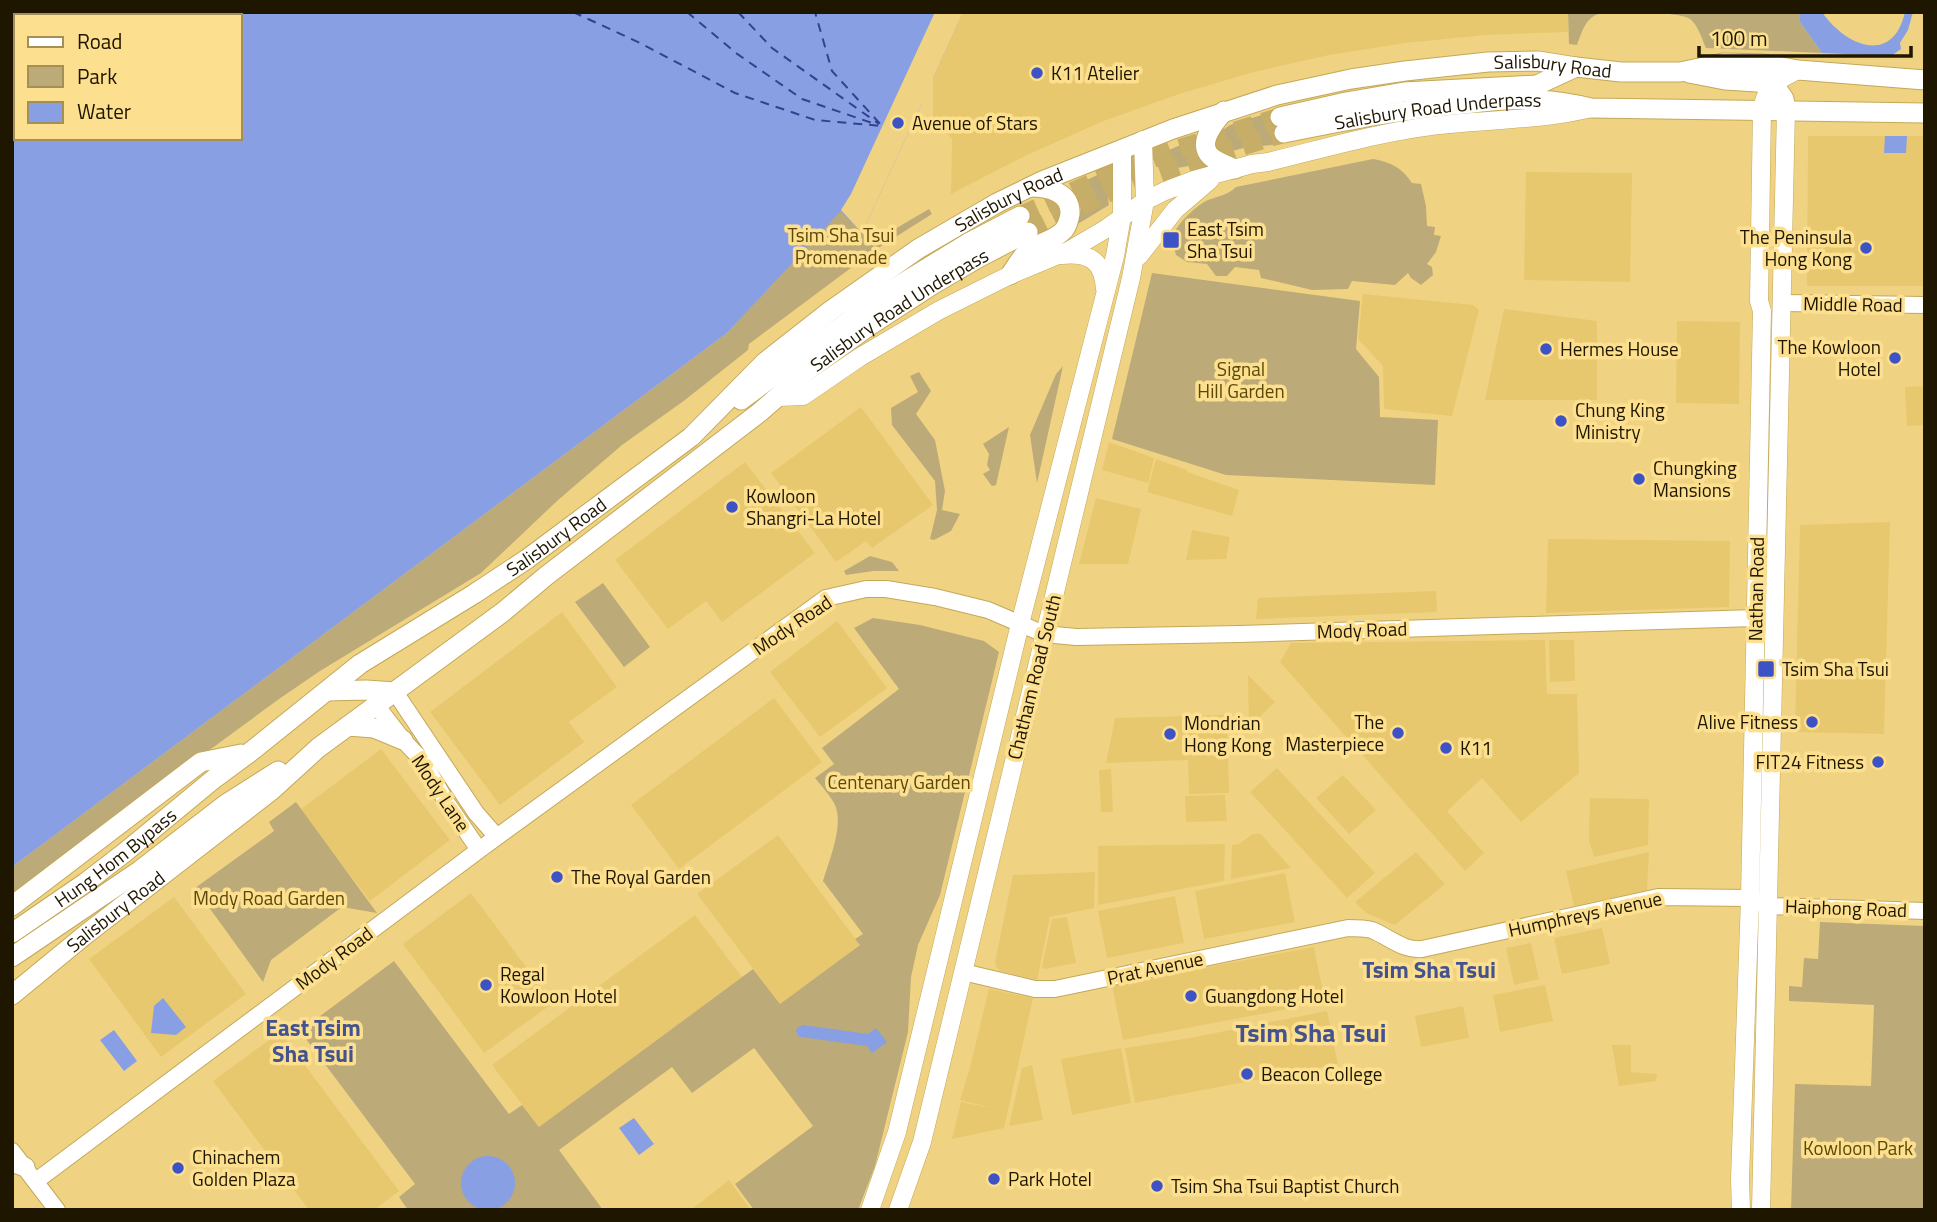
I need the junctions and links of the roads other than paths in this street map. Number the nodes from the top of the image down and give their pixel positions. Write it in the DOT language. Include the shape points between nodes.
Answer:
graph roads {
  1 [pos="1576,67"];
  2 [pos="1798,70"];
  3 [pos="1679,72"];
  4 [pos="1925,80"];
  5 [pos="1773,83"];
  6 [pos="1591,108"];
  7 [pos="1762,109"];
  8 [pos="1786,110"];
  9 [pos="1224,111"];
  10 [pos="1925,113"];
  11 [pos="1143,141"];
  12 [pos="1122,149"];
  13 [pos="1235,169"];
  14 [pos="1215,175"];
  15 [pos="1030,187"];
  16 [pos="1145,201"];
  17 [pos="1122,216"];
  18 [pos="1057,255"];
  19 [pos="1135,262"];
  20 [pos="1010,275"];
  21 [pos="1105,296"];
  22 [pos="1781,303"];
  23 [pos="1925,305"];
  24 [pos="778,397"];
  25 [pos="698,431"];
  26 [pos="1755,618"];
  27 [pos="1020,624"];
  28 [pos="1044,634"];
  29 [pos="327,691"];
  30 [pos="395,692"];
  31 [pos="376,705"];
  32 [pos="348,726"];
  33 [pos="403,740"];
  34 [pos="318,748"];
  35 [pos="249,753"];
  36 [pos="215,778"];
  37 [pos="226,804"];
  38 [pos="497,837"];
  39 [pos="479,849"];
  40 [pos="1750,898"];
  41 [pos="12,906"];
  42 [pos="1768,906"];
  43 [pos="1925,911"];
  44 [pos="1348,928"];
  45 [pos="12,933"];
  46 [pos="12,957"];
  47 [pos="963,972"];
  48 [pos="12,995"];
  49 [pos="12,1151"];
  50 [pos="914,1164"];
  51 [pos="24,1170"];
  52 [pos="880,1182"];
  53 [pos="57,1210"];
  54 [pos="870,1210"];
  55 [pos="898,1210"];
  56 [pos="1741,1210"];
  57 [pos="1760,1210"];
  1 -- 3 [label="main road, Salisbury Road"];
  1 -- 6 [label="main road, Salisbury Road Underpass" via="1537,85 1404,92 1346,102 1282,125 1493,101 1536,99"];
  1 -- 9 [label="main road, Salisbury Road" via="1505,61 1405,71 1306,88"];
  2 -- 3 [label="main road, Salisbury Road" via="1723,63"];
  2 -- 4 [label="main road, Salisbury Road"];
  2 -- 5 [label="main road"];
  3 -- 5 [label="main road"];
  5 -- 7 [label="main road, Nathan Road"];
  5 -- 8 [label="main road"];
  6 -- 7 [label="main road, Salisbury Road"];
  6 -- 13 [label="main road, Salisbury Road" via="1402,130"];
  7 -- 8 [label="main road, Salisbury Road"];
  7 -- 26 [label="main road, Nathan Road"];
  8 -- 10 [label="main road, Salisbury Road"];
  8 -- 22 [label="main road, Nathan Road"];
  9 -- 11 [label="main road, Salisbury Road"];
  9 -- 13 [label="main road" via="1206,146 1212,158"];
  11 -- 12 [label="main road, Salisbury Road"];
  11 -- 16 [label="main road, Chatham Road South"];
  12 -- 15 [label="main road, Salisbury Road"];
  12 -- 17 [label="main road, Chatham Road South"];
  13 -- 14 [label="main road, Salisbury Road"];
  14 -- 16 [label="main road, Salisbury Road"];
  14 -- 19 [label="main road" via="1175,210"];
  15 -- 20 [label="main road" via="1043,187 1065,197 1069,220 1064,230 1029,250"];
  15 -- 25 [label="main road, Salisbury Road" via="918,249 830,310 765,362"];
  16 -- 17 [label="main road, Salisbury Road"];
  16 -- 19 [label="main road, Chatham Road South"];
  17 -- 18 [label="main road, Salisbury Road"];
  17 -- 21 [label="main road, Chatham Road South"];
  18 -- 20 [label="main road, Salisbury Road"];
  18 -- 21 [label="main road" via="1092,258 1100,267"];
  19 -- 28 [label="main road, Chatham Road South"];
  20 -- 24 [label="main road, Salisbury Road" via="938,310 803,396"];
  21 -- 27 [label="main road, Chatham Road South"];
  22 -- 23 [label="street, Middle Road"];
  22 -- 42 [label="main road, Nathan Road"];
  24 -- 25 [label="main road, Salisbury Road Underpass" via="869,326 1024,224 968,243 888,292"];
  24 -- 30 [label="main road, Salisbury Road"];
  25 -- 29 [label="main road, Salisbury Road" via="527,559 360,664"];
  26 -- 28 [label="street, Mody Road" via="1240,635 1085,638"];
  26 -- 40 [label="main road, Nathan Road"];
  27 -- 28 [label="street, Mody Road"];
  27 -- 38 [label="street, Mody Road" via="976,606 886,589 826,598"];
  27 -- 52 [label="main road, Chatham Road South" via="897,1132"];
  28 -- 47 [label="main road, Chatham Road South"];
  29 -- 30 [label="main road"];
  29 -- 35 [label="main road, Salisbury Road"];
  30 -- 31 [label="main road, Salisbury Road"];
  30 -- 38 [label="street, Mody Lane"];
  31 -- 32 [label="main road, Salisbury Road"];
  31 -- 33 [label="street, Mody Lane"];
  32 -- 33 [label="main road" via="374,728"];
  32 -- 34 [label="main road, Salisbury Road"];
  33 -- 39 [label="street, Mody Lane" via="423,761"];
  34 -- 37 [label="main road, Salisbury Road"];
  34 -- 48 [label="main road, Salisbury Road" via="272,790"];
  35 -- 36 [label="main road, Salisbury Road"];
  35 -- 41 [label="main road, Salisbury Road" via="201,762"];
  36 -- 45 [label="main road, Hung Hom Bypass" via="85,883"];
  37 -- 46 [label="main road, Hung Hom Bypass" via="139,871"];
  38 -- 39 [label="street, Mody Road"];
  39 -- 51 [label="street, Mody Road"];
  40 -- 42 [label="street, Humphreys Avenue"];
  40 -- 44 [label="street, Humphreys Avenue" via="1658,897 1413,950 1374,931"];
  40 -- 56 [label="main road, Nathan Road"];
  42 -- 43 [label="street, Haiphong Road"];
  42 -- 57 [label="main road, Nathan Road"];
  44 -- 47 [label="street, Prat Avenue" via="1048,989"];
  47 -- 50 [label="main road, Chatham Road South"];
  49 -- 51 [label="street"];
  50 -- 52 [label="main road"];
  50 -- 55 [label="main road, Chatham Road South"];
  51 -- 53 [label="street"];
  52 -- 54 [label="main road, Chatham Road South"];
}
